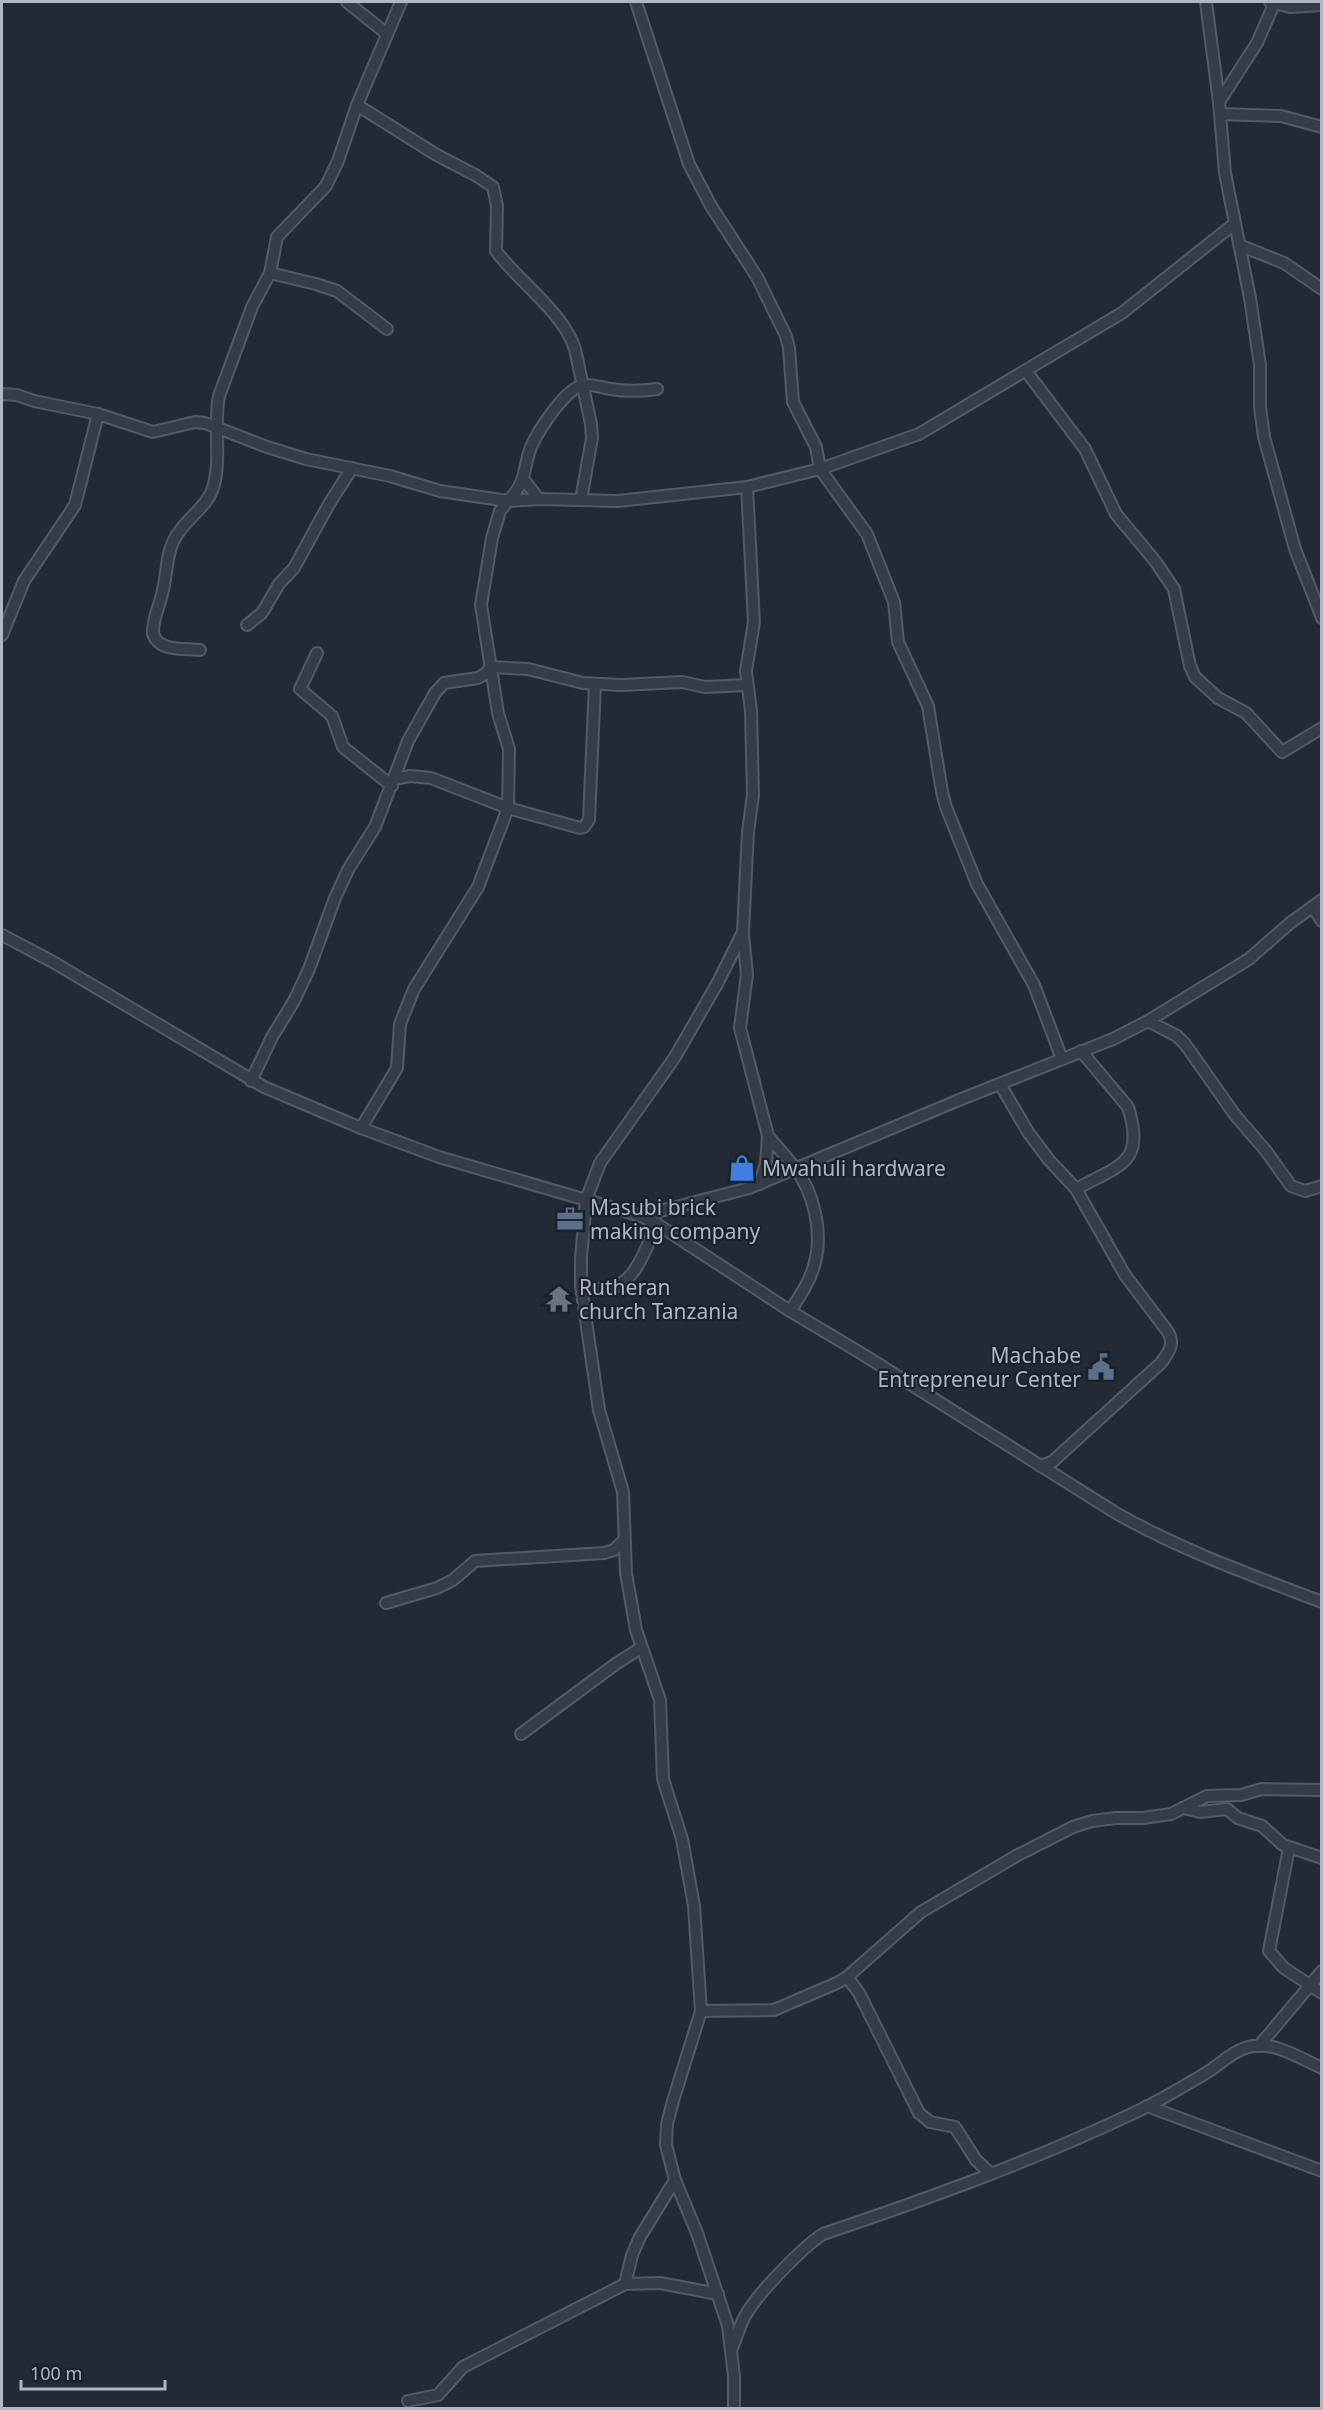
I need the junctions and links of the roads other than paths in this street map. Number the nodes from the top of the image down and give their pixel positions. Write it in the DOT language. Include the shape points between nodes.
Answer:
graph roads {
  1 [pos="347,2"];
  2 [pos="401,2"];
  3 [pos="636,2"];
  4 [pos="1206,2"];
  5 [pos="1273,2"];
  6 [pos="1322,5"];
  7 [pos="387,34"];
  8 [pos="1219,102"];
  9 [pos="357,105"];
  10 [pos="1220,114"];
  11 [pos="1322,127"];
  12 [pos="1234,224"];
  13 [pos="1239,245"];
  14 [pos="270,273"];
  15 [pos="1322,289"];
  16 [pos="387,329"];
  17 [pos="1026,371"];
  18 [pos="583,384"];
  19 [pos="657,389"];
  20 [pos="2,394"];
  21 [pos="98,414"];
  22 [pos="217,426"];
  23 [pos="352,468"];
  24 [pos="820,469"];
  25 [pos="524,480"];
  26 [pos="747,487"];
  27 [pos="539,499"];
  28 [pos="581,500"];
  29 [pos="508,501"];
  30 [pos="1322,618"];
  31 [pos="247,625"];
  32 [pos="2,635"];
  33 [pos="200,650"];
  34 [pos="316,653"];
  35 [pos="491,667"];
  36 [pos="595,684"];
  37 [pos="747,685"];
  38 [pos="1322,729"];
  39 [pos="393,783"];
  40 [pos="508,808"];
  41 [pos="1317,904"];
  42 [pos="1322,921"];
  43 [pos="743,932"];
  44 [pos="2,935"];
  45 [pos="1148,1021"];
  46 [pos="1081,1051"];
  47 [pos="1062,1059"];
  48 [pos="251,1081"];
  49 [pos="1000,1084"];
  50 [pos="362,1128"];
  51 [pos="768,1136"];
  52 [pos="796,1169"];
  53 [pos="760,1184"];
  54 [pos="1322,1186"];
  55 [pos="1076,1189"];
  56 [pos="586,1200"];
  57 [pos="640,1216"];
  58 [pos="657,1224"];
  59 [pos="581,1286"];
  60 [pos="790,1311"];
  61 [pos="1040,1466"];
  62 [pos="624,1540"];
  63 [pos="1322,1602"];
  64 [pos="386,1603"];
  65 [pos="641,1648"];
  66 [pos="521,1734"];
  67 [pos="1322,1790"];
  68 [pos="1183,1808"];
  69 [pos="1289,1848"];
  70 [pos="1322,1858"];
  71 [pos="1322,1971"];
  72 [pos="847,1977"];
  73 [pos="1310,1983"];
  74 [pos="1322,1993"];
  75 [pos="701,2011"];
  76 [pos="1259,2046"];
  77 [pos="1322,2068"];
  78 [pos="1147,2106"];
  79 [pos="1322,2172"];
  80 [pos="990,2174"];
  81 [pos="675,2180"];
  82 [pos="625,2284"];
  83 [pos="718,2294"];
  84 [pos="732,2349"];
  85 [pos="408,2401"];
  86 [pos="734,2409"];
  1 -- 7 [label="street"];
  2 -- 7 [label="street"];
  3 -- 24 [label="street" via="689,164 757,277 786,336 794,402 816,447"];
  4 -- 8 [label="street"];
  5 -- 6 [label="street" via="1290,7"];
  5 -- 8 [label="street" via="1257,43"];
  7 -- 9 [label="street"];
  8 -- 10 [label="street"];
  9 -- 14 [label="street" via="329,180 277,237"];
  9 -- 18 [label="street" via="493,187 497,206 496,251 572,340"];
  10 -- 11 [label="street" via="1281,116"];
  10 -- 12 [label="street"];
  12 -- 13 [label="street"];
  12 -- 17 [label="street" via="1122,313"];
  13 -- 15 [label="street" via="1284,263"];
  13 -- 30 [label="street" via="1260,365 1264,437 1295,549"];
  14 -- 16 [label="street" via="337,291"];
  14 -- 22 [label="street" via="252,307 219,396"];
  17 -- 24 [label="street" via="919,434"];
  17 -- 38 [label="street" via="1085,449 1116,514 1174,589 1190,666 1196,677 1218,698 1246,713 1282,752"];
  18 -- 19 [label="street" via="641,392"];
  18 -- 25 [label="street" via="561,402 536,436"];
  18 -- 28 [label="street" via="592,438"];
  20 -- 21 [label="street"];
  21 -- 22 [label="street" via="153,432 195,422"];
  21 -- 32 [label="street" via="75,505 24,581"];
  22 -- 23 [label="street" via="267,447"];
  22 -- 33 [label="street" via="214,486 172,543 153,629 156,642 162,646"];
  23 -- 29 [label="street" via="440,491"];
  23 -- 31 [label="street" via="294,568 262,613"];
  24 -- 26 [label="street"];
  24 -- 47 [label="street" via="872,544 894,602 898,642 928,706 946,807 977,884 1034,985"];
  25 -- 27 [label="street"];
  25 -- 29 [label="street"];
  26 -- 28 [label="street" via="618,501"];
  26 -- 37 [label="street" via="754,622"];
  27 -- 28 [label="street"];
  27 -- 29 [label="street"];
  29 -- 35 [label="street" via="500,511 481,594"];
  34 -- 39 [label="street" via="300,689 332,716 343,747"];
  35 -- 36 [label="street" via="528,669"];
  35 -- 39 [label="street" via="478,678 439,687 408,741"];
  35 -- 40 [label="street" via="498,713 509,748"];
  36 -- 37 [label="street"];
  36 -- 40 [label="street" via="587,824 580,828"];
  37 -- 43 [label="street" via="753,795"];
  39 -- 40 [label="street" via="410,776 431,778"];
  39 -- 48 [label="street" via="375,827 335,898 294,1001"];
  40 -- 50 [label="street" via="478,887 414,989 400,1024 397,1068"];
  41 -- 42 [label="street"];
  41 -- 45 [label="street" via="1249,959"];
  43 -- 51 [label="street" via="747,974 740,1028"];
  43 -- 56 [label="street" via="681,1048 600,1163"];
  44 -- 48 [label="street"];
  45 -- 46 [label="street"];
  45 -- 54 [label="street" via="1185,1044 1291,1186 1305,1191"];
  46 -- 47 [label="street"];
  46 -- 55 [label="street" via="1128,1107 1133,1147 1126,1161"];
  47 -- 49 [label="street"];
  48 -- 50 [label="street"];
  49 -- 52 [label="street"];
  49 -- 55 [label="street" via="1028,1132"];
  50 -- 56 [label="street" via="439,1157"];
  51 -- 52 [label="street"];
  51 -- 53 [label="street"];
  52 -- 53 [label="street"];
  52 -- 60 [label="street" via="812,1200 817,1250 809,1279"];
  53 -- 57 [label="street"];
  55 -- 61 [label="street" via="1125,1275 1168,1332 1172,1345 1153,1371 1052,1462"];
  56 -- 57 [label="street"];
  56 -- 59 [label="street"];
  57 -- 58 [label="street"];
  58 -- 59 [label="street" via="627,1280 606,1289"];
  58 -- 60 [label="street"];
  59 -- 62 [label="street" via="599,1410 623,1492"];
  60 -- 61 [label="street"];
  61 -- 63 [label="street" via="1153,1534 1234,1570"];
  62 -- 64 [label="street" via="604,1553 475,1561 438,1588"];
  62 -- 65 [label="street" via="626,1573"];
  65 -- 66 [label="street"];
  65 -- 75 [label="street" via="660,1700 663,1779 690,1874"];
  67 -- 68 [label="street" via="1258,1790 1241,1796 1207,1796"];
  68 -- 69 [label="street" via="1200,1812 1227,1809 1238,1818 1262,1826"];
  68 -- 72 [label="street" via="1150,1818 1092,1821 1053,1836 921,1912"];
  69 -- 70 [label="street"];
  69 -- 73 [label="street" via="1269,1951 1284,1968"];
  71 -- 73 [label="street"];
  72 -- 75 [label="street" via="774,2010"];
  72 -- 80 [label="street" via="859,1993 919,2113 930,2122 955,2127"];
  73 -- 74 [label="street"];
  73 -- 76 [label="street"];
  75 -- 81 [label="street" via="667,2124 666,2145"];
  76 -- 77 [label="street" via="1283,2050"];
  76 -- 78 [label="street" via="1237,2052"];
  78 -- 79 [label="street"];
  78 -- 80 [label="street"];
  80 -- 84 [label="street" via="815,2239 756,2300"];
  81 -- 82 [label="street" via="640,2237"];
  81 -- 83 [label="street"];
  82 -- 83 [label="street" via="660,2283"];
  82 -- 85 [label="street" via="464,2367 438,2395"];
  83 -- 84 [label="street"];
  84 -- 86 [label="street"];
}
